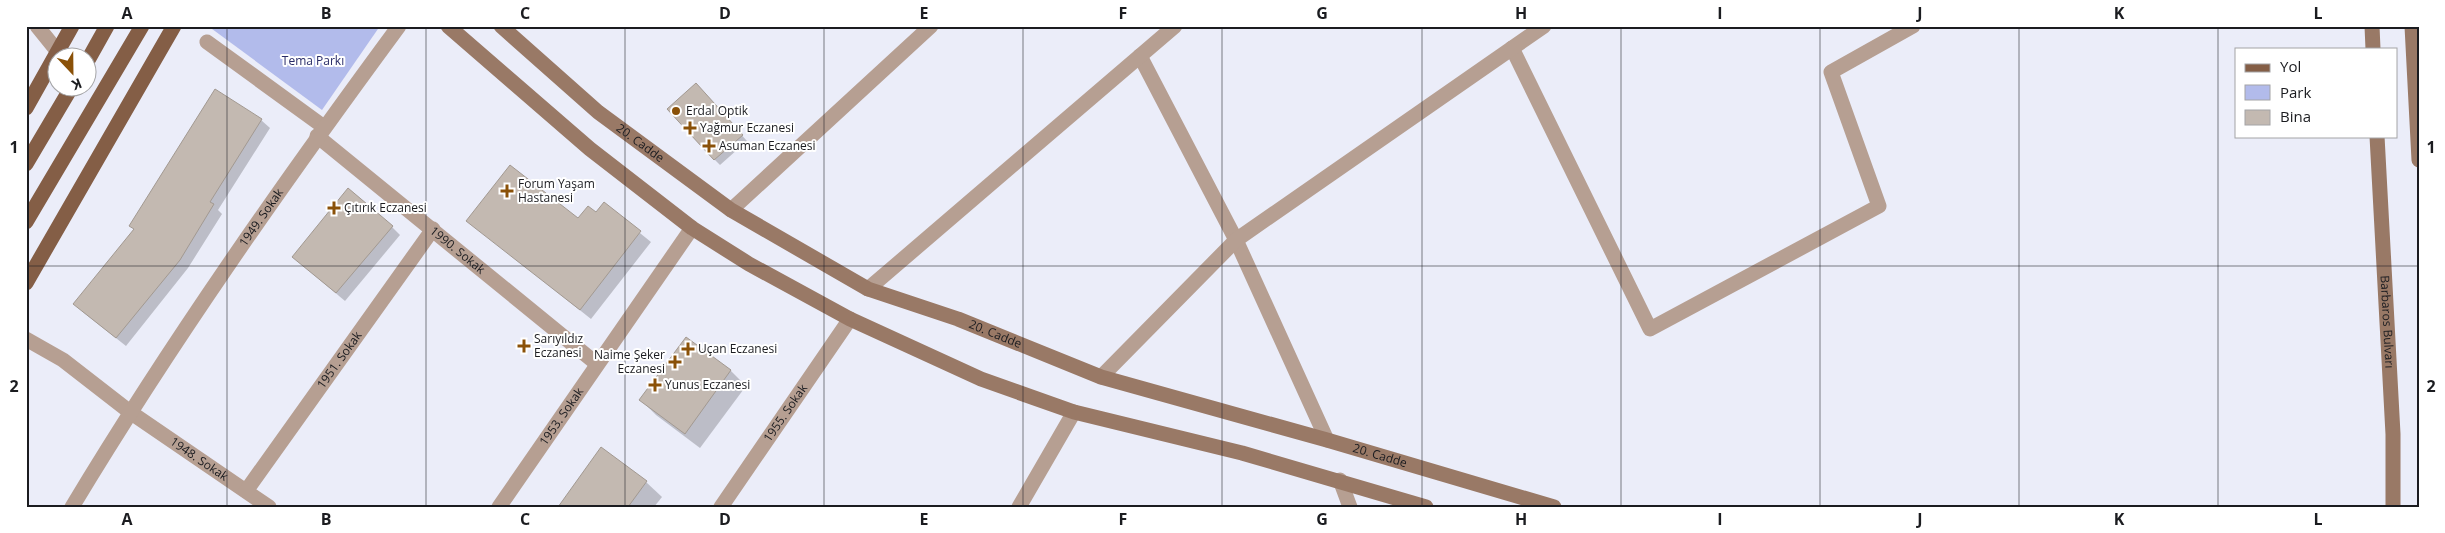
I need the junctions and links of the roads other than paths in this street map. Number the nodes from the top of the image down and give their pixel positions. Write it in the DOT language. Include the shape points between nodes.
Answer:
graph roads {
  1 [pos="36,26"];
  2 [pos="72,26"];
  3 [pos="108,26"];
  4 [pos="142,26"];
  5 [pos="174,26"];
  6 [pos="399,26"];
  7 [pos="448,26"];
  8 [pos="501,26"];
  9 [pos="931,26"];
  10 [pos="1175,26"];
  11 [pos="1544,26"];
  12 [pos="1913,26"];
  13 [pos="2372,26"];
  14 [pos="2412,26"];
  15 [pos="207,42"];
  16 [pos="55,48"];
  17 [pos="60,48"];
  18 [pos="95,48"];
  19 [pos="1512,48"];
  20 [pos="2373,48"];
  21 [pos="1140,56"];
  22 [pos="2417,69"];
  23 [pos="48,70"];
  24 [pos="65,98"];
  25 [pos="26,108"];
  26 [pos="321,132"];
  27 [pos="2377,138"];
  28 [pos="2419,160"];
  29 [pos="26,164"];
  30 [pos="731,210"];
  31 [pos="26,222"];
  32 [pos="433,228"];
  33 [pos="692,228"];
  34 [pos="1236,240"];
  35 [pos="26,283"];
  36 [pos="868,289"];
  37 [pos="850,319"];
  38 [pos="26,339"];
  39 [pos="597,364"];
  40 [pos="1101,377"];
  41 [pos="130,412"];
  42 [pos="1074,412"];
  43 [pos="1327,440"];
  44 [pos="1340,480"];
  45 [pos="246,491"];
  46 [pos="72,507"];
  47 [pos="269,507"];
  48 [pos="499,507"];
  49 [pos="721,507"];
  50 [pos="1019,507"];
  51 [pos="1350,507"];
  52 [pos="1426,507"];
  53 [pos="1554,507"];
  54 [pos="2394,507"];
  1 -- 16 [label="street"];
  2 -- 17 [label="main road"];
  3 -- 18 [label="main road"];
  4 -- 31 [label="main road"];
  5 -- 35 [label="main road"];
  6 -- 26 [label="street, 1949. Sokak"];
  7 -- 33 [label="street" via="590,149"];
  8 -- 30 [label="street, 20. Cadde" via="598,112"];
  9 -- 30 [label="street"];
  10 -- 21 [label="street"];
  11 -- 19 [label="street"];
  12 -- 19 [label="street" via="1831,72 1879,206 1650,329"];
  13 -- 20 [label="street"];
  14 -- 22 [label="street"];
  15 -- 26 [label="street, 1990. Sokak"];
  19 -- 34 [label="street"];
  21 -- 34 [label="street"];
  21 -- 36 [label="street"];
  22 -- 28 [label="street"];
  23 -- 25 [label="main road"];
  24 -- 29 [label="main road"];
  26 -- 32 [label="street, 1990. Sokak"];
  26 -- 41 [label="street, 1949. Sokak"];
  27 -- 54 [label="street, Barbaros Bulvarı"];
  30 -- 36 [label="street, 20. Cadde"];
  32 -- 39 [label="street, 1990. Sokak"];
  32 -- 45 [label="street, 1951. Sokak"];
  33 -- 37 [label="street" via="749,264"];
  33 -- 39 [label="street, 1953. Sokak"];
  34 -- 40 [label="street"];
  34 -- 43 [label="street"];
  36 -- 40 [label="street, 20. Cadde" via="958,319"];
  37 -- 42 [label="street" via="981,379"];
  37 -- 49 [label="street, 1955. Sokak"];
  38 -- 41 [label="street, 1948. Sokak" via="63,360"];
  39 -- 48 [label="street, 1953. Sokak"];
  40 -- 43 [label="street, 20. Cadde"];
  41 -- 45 [label="street, 1948. Sokak"];
  41 -- 46 [label="street, 1949. Sokak"];
  42 -- 44 [label="street"];
  42 -- 50 [label="street"];
  43 -- 53 [label="street, 20. Cadde"];
  44 -- 51 [label="street"];
  44 -- 52 [label="street"];
  45 -- 47 [label="street, 1948. Sokak"];
}
